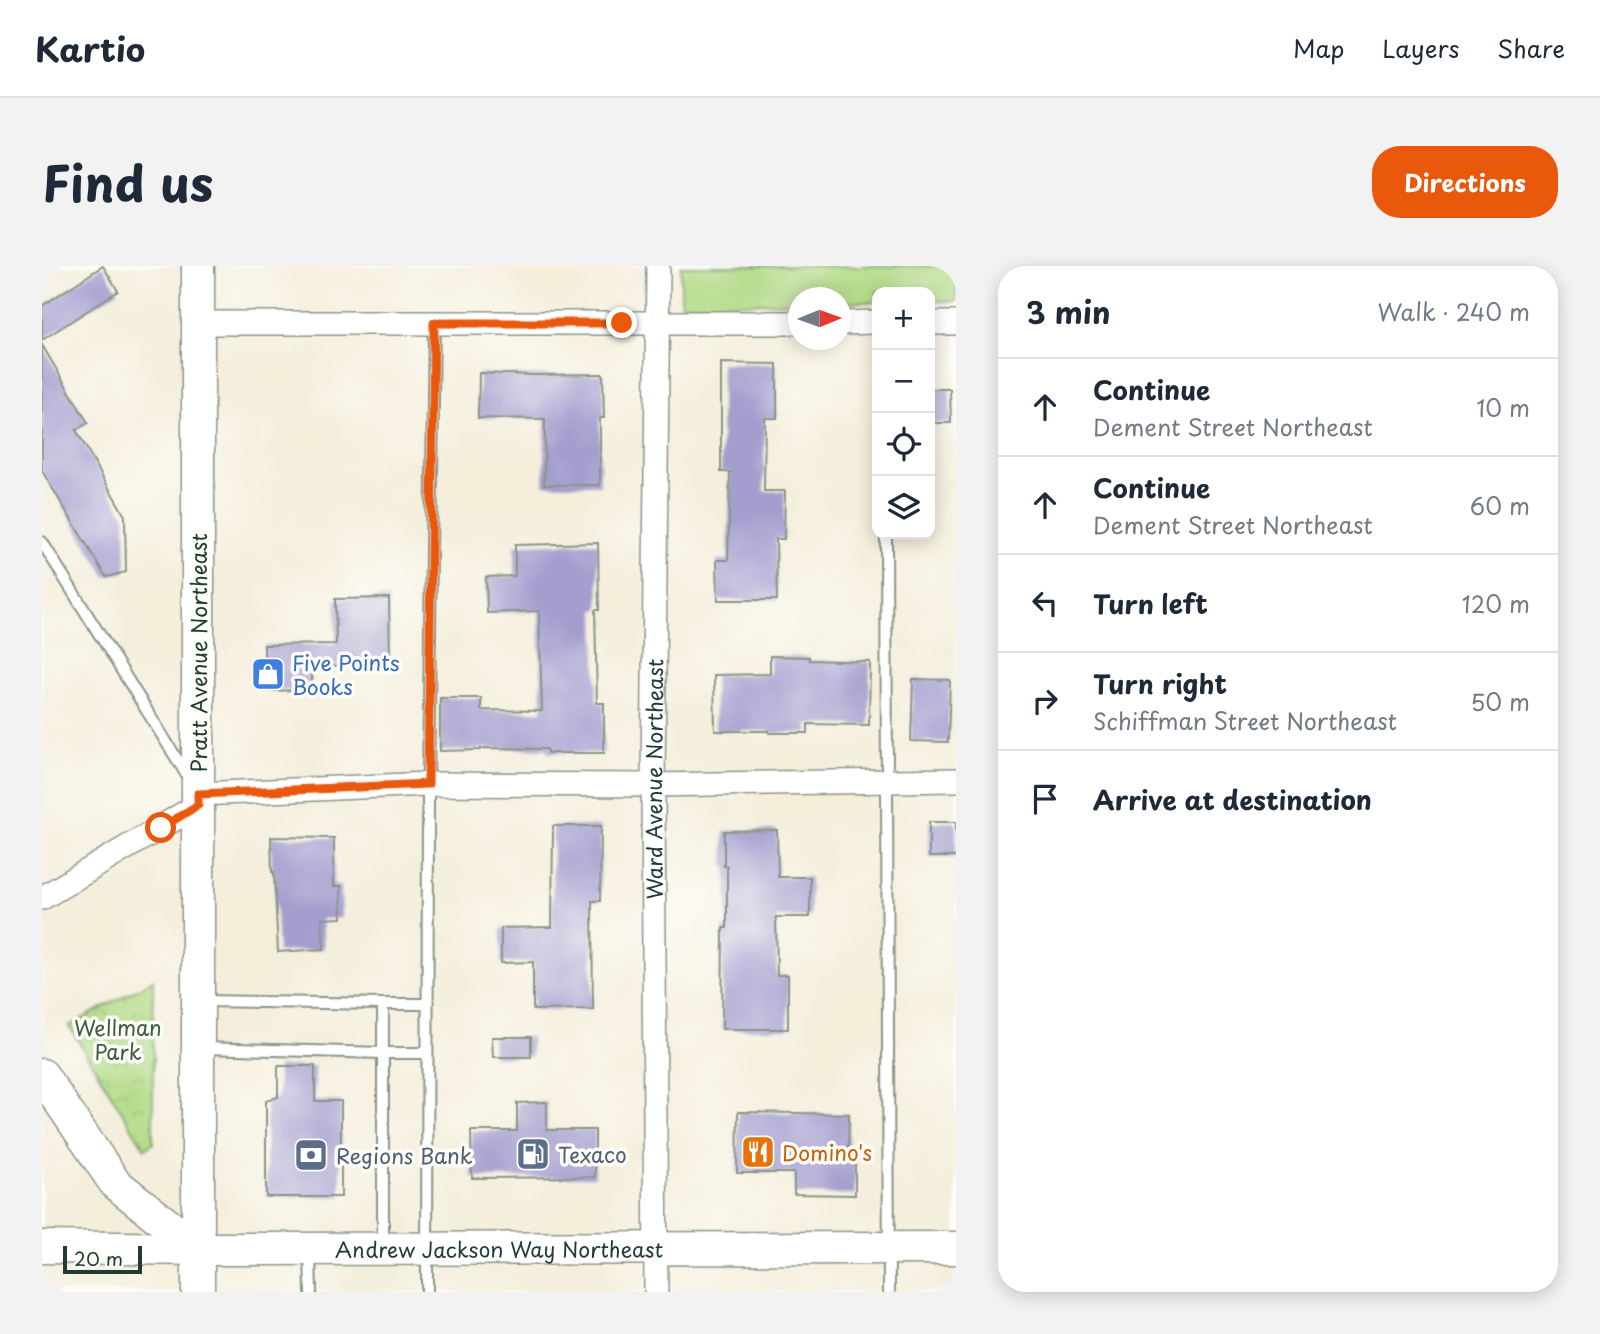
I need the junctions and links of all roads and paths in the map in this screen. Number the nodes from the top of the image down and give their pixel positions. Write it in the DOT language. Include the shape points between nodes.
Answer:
graph roads {
  1 [pos="198,266"];
  2 [pos="658,266"];
  3 [pos="872,322"];
  4 [pos="198,323"];
  5 [pos="434,323"];
  6 [pos="657,323"];
  7 [pos="788,323"];
  8 [pos="851,323"];
  9 [pos="935,323"];
  10 [pos="956,323"];
  11 [pos="886,539"];
  12 [pos="42,542"];
  13 [pos="956,780"];
  14 [pos="887,781"];
  15 [pos="428,784"];
  16 [pos="653,785"];
  17 [pos="198,800"];
  18 [pos="42,898"];
  19 [pos="198,1002"];
  20 [pos="383,1004"];
  21 [pos="427,1004"];
  22 [pos="198,1048"];
  23 [pos="383,1053"];
  24 [pos="427,1053"];
  25 [pos="42,1075"];
  26 [pos="42,1247"];
  27 [pos="383,1248"];
  28 [pos="427,1248"];
  29 [pos="889,1248"];
  30 [pos="956,1248"];
  31 [pos="198,1249"];
  32 [pos="310,1249"];
  33 [pos="656,1249"];
  34 [pos="198,1292"];
  35 [pos="311,1292"];
  36 [pos="427,1292"];
  37 [pos="656,1292"];
  38 [pos="889,1292"];
  1 -- 4 [label="main road, Pratt Avenue Northeast"];
  2 -- 6 [label="street, Ward Avenue Northeast"];
  3 -- 8 [label="street"];
  4 -- 5 [label="street"];
  4 -- 17 [label="main road, Pratt Avenue Northeast"];
  5 -- 6 [label="street"];
  5 -- 15 [label="lane"];
  6 -- 7 [label="street"];
  6 -- 16 [label="street, Ward Avenue Northeast"];
  9 -- 10 [label="street"];
  11 -- 14 [label="lane"];
  12 -- 17 [label="lane"];
  13 -- 14 [label="street"];
  14 -- 16 [label="street"];
  14 -- 29 [label="lane"];
  15 -- 16 [label="street"];
  15 -- 17 [label="street"];
  15 -- 21 [label="lane"];
  16 -- 33 [label="street, Ward Avenue Northeast"];
  17 -- 18 [label="street"];
  17 -- 19 [label="main road, Pratt Avenue Northeast"];
  19 -- 20 [label="lane"];
  19 -- 22 [label="main road, Pratt Avenue Northeast"];
  20 -- 21 [label="lane"];
  20 -- 23 [label="lane"];
  21 -- 24 [label="lane"];
  22 -- 23 [label="lane"];
  22 -- 31 [label="main road, Pratt Avenue Northeast"];
  23 -- 24 [label="lane"];
  23 -- 27 [label="lane"];
  24 -- 28 [label="lane"];
  25 -- 31 [label="main road" via="115,1183"];
  26 -- 31 [label="main road, Andrew Jackson Way Northeast"];
  27 -- 28 [label="main road, Andrew Jackson Way Northeast"];
  27 -- 32 [label="main road, Andrew Jackson Way Northeast"];
  28 -- 33 [label="main road, Andrew Jackson Way Northeast"];
  28 -- 36 [label="lane"];
  29 -- 30 [label="main road, Andrew Jackson Way Northeast"];
  29 -- 33 [label="main road, Andrew Jackson Way Northeast"];
  29 -- 38 [label="lane"];
  31 -- 32 [label="main road, Andrew Jackson Way Northeast"];
  31 -- 34 [label="main road, Pratt Avenue Northeast"];
  32 -- 35 [label="lane"];
  33 -- 37 [label="street, Ward Avenue Northeast"];
}
